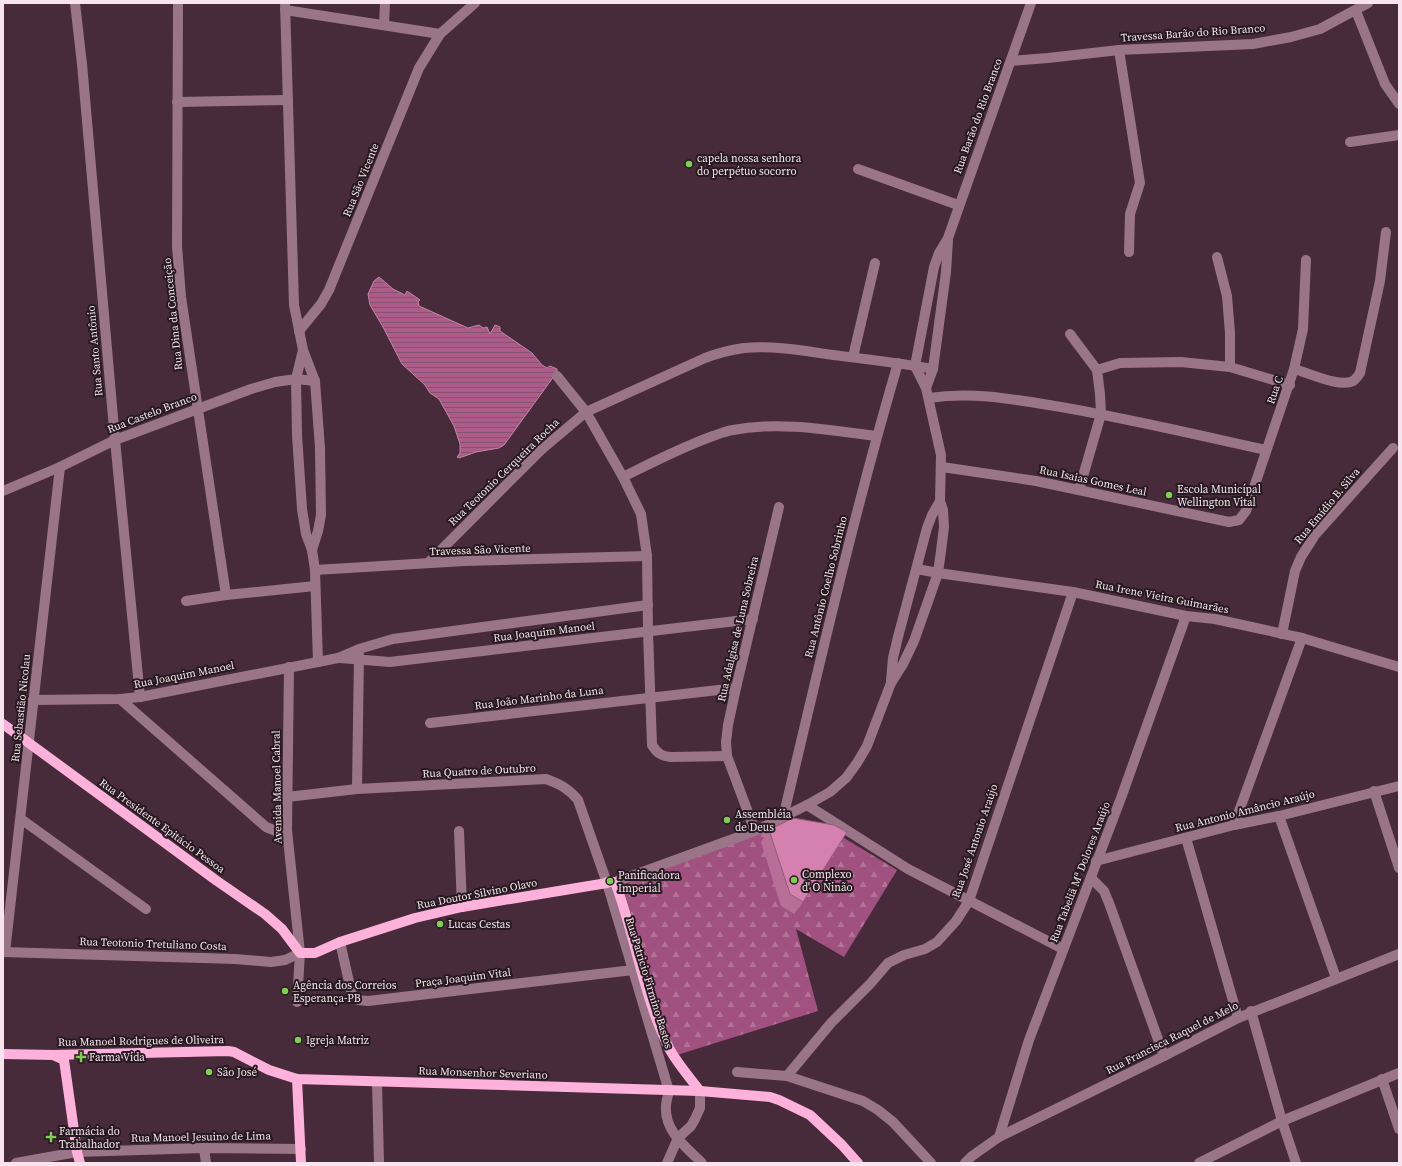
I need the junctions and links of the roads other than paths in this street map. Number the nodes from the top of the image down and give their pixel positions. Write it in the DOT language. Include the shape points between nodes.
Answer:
graph roads {
  1 [pos="75,3"];
  2 [pos="178,3"];
  3 [pos="385,3"];
  4 [pos="475,3"];
  5 [pos="1031,3"];
  6 [pos="1368,3"];
  7 [pos="285,7"];
  8 [pos="1356,11"];
  9 [pos="384,25"];
  10 [pos="440,34"];
  11 [pos="1119,50"];
  12 [pos="1011,61"];
  13 [pos="288,100"];
  14 [pos="177,102"];
  15 [pos="1399,104"];
  16 [pos="1399,135"];
  17 [pos="1350,142"];
  18 [pos="858,169"];
  19 [pos="958,206"];
  20 [pos="1386,232"];
  21 [pos="948,238"];
  22 [pos="1129,252"];
  23 [pos="1217,257"];
  24 [pos="1306,260"];
  25 [pos="874,264"];
  26 [pos="298,331"];
  27 [pos="1070,334"];
  28 [pos="303,350"];
  29 [pos="853,357"];
  30 [pos="898,363"];
  31 [pos="915,366"];
  32 [pos="1230,367"];
  33 [pos="933,369"];
  34 [pos="1294,369"];
  35 [pos="1097,370"];
  36 [pos="557,376"];
  37 [pos="296,379"];
  38 [pos="315,381"];
  39 [pos="1290,385"];
  40 [pos="926,388"];
  41 [pos="929,398"];
  42 [pos="197,409"];
  43 [pos="586,412"];
  44 [pos="1101,414"];
  45 [pos="876,436"];
  46 [pos="115,440"];
  47 [pos="1393,448"];
  48 [pos="1266,450"];
  49 [pos="60,467"];
  50 [pos="942,467"];
  51 [pos="624,477"];
  52 [pos="1080,490"];
  53 [pos="3,491"];
  54 [pos="940,501"];
  55 [pos="779,507"];
  56 [pos="1238,520"];
  57 [pos="312,550"];
  58 [pos="647,556"];
  59 [pos="428,563"];
  60 [pos="917,569"];
  61 [pos="315,570"];
  62 [pos="938,573"];
  63 [pos="315,586"];
  64 [pos="1073,592"];
  65 [pos="226,595"];
  66 [pos="186,601"];
  67 [pos="648,605"];
  68 [pos="1186,616"];
  69 [pos="753,619"];
  70 [pos="648,632"];
  71 [pos="1282,634"];
  72 [pos="1302,638"];
  73 [pos="359,649"];
  74 [pos="338,658"];
  75 [pos="359,660"];
  76 [pos="318,662"];
  77 [pos="289,667"];
  78 [pos="1399,667"];
  79 [pos="891,683"];
  80 [pos="736,688"];
  81 [pos="140,697"];
  82 [pos="650,697"];
  83 [pos="120,699"];
  84 [pos="33,700"];
  85 [pos="430,722"];
  86 [pos="3,724"];
  87 [pos="29,744"];
  88 [pos="728,756"];
  89 [pos="1399,786"];
  90 [pos="358,789"];
  91 [pos="1374,792"];
  92 [pos="287,797"];
  93 [pos="807,805"];
  94 [pos="1279,816"];
  95 [pos="783,818"];
  96 [pos="21,820"];
  97 [pos="1234,825"];
  98 [pos="288,830"];
  99 [pos="458,831"];
  100 [pos="754,831"];
  101 [pos="1186,838"];
  102 [pos="1096,861"];
  103 [pos="1399,868"];
  104 [pos="1091,878"];
  105 [pos="611,883"];
  106 [pos="969,901"];
  107 [pos="462,906"];
  108 [pos="146,909"];
  109 [pos="340,942"];
  110 [pos="1063,949"];
  111 [pos="4,952"];
  112 [pos="300,953"];
  113 [pos="1399,954"];
  114 [pos="633,970"];
  115 [pos="1336,978"];
  116 [pos="298,1002"];
  117 [pos="1251,1012"];
  118 [pos="1238,1018"];
  119 [pos="3,1054"];
  120 [pos="53,1055"];
  121 [pos="1164,1056"];
  122 [pos="737,1072"];
  123 [pos="1399,1073"];
  124 [pos="787,1076"];
  125 [pos="297,1079"];
  126 [pos="1382,1079"];
  127 [pos="376,1082"];
  128 [pos="669,1091"];
  129 [pos="700,1091"];
  130 [pos="1282,1121"];
  131 [pos="1399,1129"];
  132 [pos="998,1137"];
  133 [pos="678,1138"];
  134 [pos="204,1148"];
  135 [pos="301,1149"];
  136 [pos="77,1152"];
  137 [pos="16,1163"];
  138 [pos="80,1163"];
  139 [pos="206,1163"];
  140 [pos="301,1163"];
  141 [pos="378,1163"];
  142 [pos="667,1163"];
  143 [pos="702,1163"];
  144 [pos="858,1163"];
  145 [pos="931,1163"];
  146 [pos="965,1163"];
  147 [pos="1199,1163"];
  148 [pos="1296,1163"];
  1 -- 46 [label="street, Rua Santo Antônio"];
  2 -- 14 [label="street, Rua Dina da Conceição"];
  3 -- 9 [label="street"];
  4 -- 10 [label="street, Rua São Vicente"];
  5 -- 12 [label="street, Rua Barão do Rio Branco"];
  6 -- 8 [label="street, Travessa Barão do Rio Branco"];
  7 -- 9 [label="street"];
  7 -- 13 [label="street"];
  8 -- 11 [label="street, Travessa Barão do Rio Branco" via="1320,29 1253,44"];
  8 -- 15 [label="street" via="1385,84"];
  9 -- 10 [label="street"];
  10 -- 26 [label="street, Rua São Vicente" via="419,68 329,290 321,304"];
  11 -- 12 [label="street, Travessa Barão do Rio Branco"];
  11 -- 22 [label="street" via="1140,183 1130,214"];
  12 -- 19 [label="street, Rua Barão do Rio Branco"];
  13 -- 14 [label="street"];
  13 -- 26 [label="street" via="294,305"];
  14 -- 42 [label="street, Rua Dina da Conceição" via="180,290"];
  16 -- 17 [label="street"];
  18 -- 19 [label="street"];
  19 -- 21 [label="street, Rua Barão do Rio Branco"];
  20 -- 34 [label="street" via="1380,281 1360,374 1352,382 1338,383"];
  21 -- 31 [label="street, Rua Barão do Rio Branco" via="939,253 929,286"];
  21 -- 33 [label="street, Rua Barão do Rio Branco"];
  23 -- 32 [label="street" via="1227,296"];
  24 -- 34 [label="street, Rua C" via="1303,329"];
  25 -- 29 [label="street"];
  26 -- 28 [label="street"];
  27 -- 35 [label="street"];
  28 -- 37 [label="street"];
  28 -- 38 [label="street"];
  29 -- 30 [label="street, Rua Teotonio Cerqueira Rocha"];
  29 -- 43 [label="street, Rua Teotonio Cerqueira Rocha" via="757,348 724,352 705,358"];
  30 -- 31 [label="street, Rua Teotonio Cerqueira Rocha"];
  30 -- 45 [label="street, Rua Antônio Coelho Sobrinho"];
  31 -- 33 [label="street, Rua Teotonio Cerqueira Rocha"];
  31 -- 40 [label="street"];
  32 -- 35 [label="street" via="1152,362 1120,363"];
  32 -- 39 [label="street"];
  33 -- 40 [label="street, Rua Barão do Rio Branco"];
  34 -- 39 [label="street, Rua C"];
  35 -- 44 [label="street"];
  36 -- 43 [label="street"];
  37 -- 38 [label="street, Rua Castelo Branco"];
  37 -- 42 [label="street, Rua Castelo Branco" via="263,385"];
  37 -- 57 [label="street" via="302,509 306,534"];
  38 -- 57 [label="street" via="321,515"];
  39 -- 48 [label="street, Rua C"];
  40 -- 41 [label="street"];
  41 -- 44 [label="street" via="974,395"];
  41 -- 50 [label="street" via="941,450"];
  42 -- 46 [label="street, Rua Castelo Branco"];
  42 -- 65 [label="street, Rua Dina da Conceição"];
  43 -- 51 [label="street"];
  43 -- 59 [label="street, Rua Teotonio Cerqueira Rocha" via="541,450"];
  44 -- 48 [label="street"];
  44 -- 52 [label="street"];
  45 -- 51 [label="street" via="808,428 761,426 731,430 671,453"];
  45 -- 95 [label="street, Rua Antônio Coelho Sobrinho"];
  46 -- 49 [label="street, Rua Castelo Branco"];
  46 -- 81 [label="street, Rua Santo Antônio"];
  47 -- 71 [label="street, Rua Emídio B. Silva" via="1315,535 1301,557 1295,571"];
  48 -- 56 [label="street, Rua C" via="1246,511"];
  49 -- 53 [label="street, Rua Castelo Branco"];
  49 -- 84 [label="street, Rua Sebastião Nicolau"];
  50 -- 52 [label="street, Rua Isaias Gomes Leal"];
  50 -- 54 [label="street"];
  51 -- 58 [label="street" via="641,514"];
  52 -- 56 [label="street, Rua Isaias Gomes Leal" via="1229,522"];
  54 -- 60 [label="street" via="932,515"];
  54 -- 62 [label="street" via="944,527"];
  55 -- 69 [label="street, Rua Adalgisa de Luna Sobreira"];
  57 -- 61 [label="street"];
  58 -- 59 [label="street, Travessa São Vicente"];
  58 -- 67 [label="street"];
  59 -- 61 [label="street, Travessa São Vicente"];
  60 -- 62 [label="street, Rua Irene Vieira Guimarães"];
  60 -- 79 [label="street" via="894,651"];
  61 -- 63 [label="street"];
  62 -- 64 [label="street, Rua Irene Vieira Guimarães"];
  62 -- 79 [label="street" via="914,641"];
  63 -- 65 [label="street"];
  63 -- 76 [label="street"];
  64 -- 68 [label="street, Rua Irene Vieira Guimarães"];
  64 -- 106 [label="street, Rua José Antonio Araújo"];
  65 -- 66 [label="street"];
  67 -- 70 [label="street"];
  67 -- 73 [label="street, Rua Joaquim Manoel" via="394,640"];
  68 -- 71 [label="street, Rua Irene Vieira Guimarães" via="1215,619"];
  68 -- 102 [label="street, Rua Tabeliã Mª Dolores Araújo"];
  69 -- 70 [label="street, Rua Joaquim Manoel"];
  69 -- 80 [label="street, Rua Adalgisa de Luna Sobreira"];
  70 -- 75 [label="street, Rua Joaquim Manoel" via="390,662"];
  70 -- 82 [label="street"];
  71 -- 72 [label="street, Rua Irene Vieira Guimarães"];
  72 -- 78 [label="street, Rua Irene Vieira Guimarães"];
  72 -- 97 [label="street"];
  73 -- 74 [label="street, Rua Joaquim Manoel"];
  73 -- 75 [label="street"];
  74 -- 75 [label="street, Rua Joaquim Manoel"];
  74 -- 76 [label="street, Rua Joaquim Manoel"];
  75 -- 90 [label="street"];
  76 -- 77 [label="street, Rua Joaquim Manoel"];
  77 -- 81 [label="street, Rua Joaquim Manoel"];
  77 -- 92 [label="street, Avenida Manoel Cabral"];
  79 -- 93 [label="street" via="867,746 857,763 841,783"];
  80 -- 82 [label="street, Rua João Marinho da Luna"];
  80 -- 88 [label="street, Rua Adalgisa de Luna Sobreira" via="726,742"];
  81 -- 83 [label="street, Rua Joaquim Manoel"];
  82 -- 85 [label="street, Rua João Marinho da Luna"];
  82 -- 88 [label="street" via="652,745 656,752 671,757"];
  83 -- 84 [label="street, Rua Joaquim Manoel"];
  83 -- 98 [label="street" via="266,827 276,831"];
  84 -- 87 [label="street, Rua Sebastião Nicolau"];
  86 -- 87 [label="main road, Rua Presidente Epitácio Pessoa"];
  87 -- 96 [label="street, Rua Sebastião Nicolau"];
  87 -- 112 [label="main road, Rua Presidente Epitácio Pessoa" via="265,914 282,929"];
  88 -- 100 [label="street"];
  89 -- 91 [label="street, Rua Antonio Amâncio Araújo"];
  90 -- 92 [label="street, Rua Quatro de Outubro"];
  90 -- 105 [label="street, Rua Quatro de Outubro" via="546,779 560,784 578,800"];
  91 -- 94 [label="street, Rua Antonio Amâncio Araújo"];
  91 -- 103 [label="street"];
  92 -- 98 [label="street, Avenida Manoel Cabral"];
  93 -- 95 [label="street"];
  93 -- 106 [label="street" via="908,869"];
  94 -- 97 [label="street, Rua Antonio Amâncio Araújo"];
  94 -- 115 [label="street"];
  95 -- 100 [label="street"];
  96 -- 108 [label="street"];
  96 -- 111 [label="street, Rua Sebastião Nicolau"];
  97 -- 101 [label="street, Rua Antonio Amâncio Araújo"];
  98 -- 112 [label="street, Avenida Manoel Cabral"];
  99 -- 107 [label="street"];
  100 -- 105 [label="street"];
  101 -- 102 [label="street, Rua Antonio Amâncio Araújo"];
  101 -- 118 [label="street"];
  102 -- 104 [label="street, Rua Tabeliã Mª Dolores Araújo"];
  104 -- 110 [label="street, Rua Tabeliã Mª Dolores Araújo"];
  104 -- 121 [label="street" via="1104,891 1109,903"];
  105 -- 107 [label="main road, Rua Doutor Silvino Olavo"];
  105 -- 114 [label="street, Rua Patricio Firmino Bastos"];
  105 -- 129 [label="main road, Rua Patricio Firmino Bastos" via="625,913 646,990 663,1035 671,1051"];
  106 -- 110 [label="street"];
  106 -- 124 [label="street, Rua José Antonio Araújo" via="956,921 937,942 888,963 831,1023"];
  107 -- 109 [label="main road, Rua Doutor Silvino Olavo"];
  109 -- 112 [label="main road, Rua Doutor Silvino Olavo" via="315,953"];
  109 -- 114 [label="street, Praça Joaquim Vital" via="352,995 358,1000 368,1001"];
  110 -- 132 [label="street, Rua Tabeliã Mª Dolores Araújo" via="1029,1040"];
  111 -- 112 [label="street, Rua Teotonio Tretuliano Costa" via="272,962 285,960"];
  112 -- 116 [label="street, Avenida Manoel Cabral"];
  113 -- 115 [label="street, Rua Francisca Raquel de Melo"];
  114 -- 128 [label="street, Rua Patricio Firmino Bastos"];
  115 -- 117 [label="street, Rua Francisca Raquel de Melo"];
  117 -- 118 [label="street, Rua Francisca Raquel de Melo"];
  117 -- 130 [label="street"];
  118 -- 121 [label="street, Rua Francisca Raquel de Melo"];
  119 -- 120 [label="main road, Rua Manoel Rodrigues de Oliveira"];
  120 -- 125 [label="main road, Rua Manoel Rodrigues de Oliveira" via="228,1051 269,1070"];
  120 -- 136 [label="main road" via="64,1060"];
  121 -- 132 [label="street, Rua Francisca Raquel de Melo"];
  122 -- 124 [label="street"];
  123 -- 126 [label="street"];
  124 -- 145 [label="street" via="864,1101 893,1122"];
  125 -- 127 [label="main road, Rua Monsenhor Severiano"];
  125 -- 135 [label="main road"];
  126 -- 130 [label="street"];
  126 -- 131 [label="street"];
  127 -- 128 [label="main road, Rua Monsenhor Severiano"];
  127 -- 141 [label="street"];
  128 -- 129 [label="main road, Rua Monsenhor Severiano"];
  128 -- 133 [label="street" via="667,1117 672,1132"];
  129 -- 133 [label="street" via="700,1108 695,1119"];
  129 -- 144 [label="main road, Rua Monsenhor Severiano" via="770,1098 792,1105 810,1115"];
  130 -- 147 [label="street"];
  130 -- 148 [label="street"];
  132 -- 146 [label="street, Rua Francisca Raquel de Melo"];
  133 -- 142 [label="street"];
  133 -- 143 [label="street"];
  134 -- 135 [label="street, Rua Manoel Jesuino de Lima"];
  134 -- 136 [label="street, Rua Manoel Jesuino de Lima"];
  134 -- 139 [label="street"];
  135 -- 140 [label="main road"];
  136 -- 137 [label="street, Rua Manoel Jesuino de Lima"];
  136 -- 138 [label="main road"];
}
